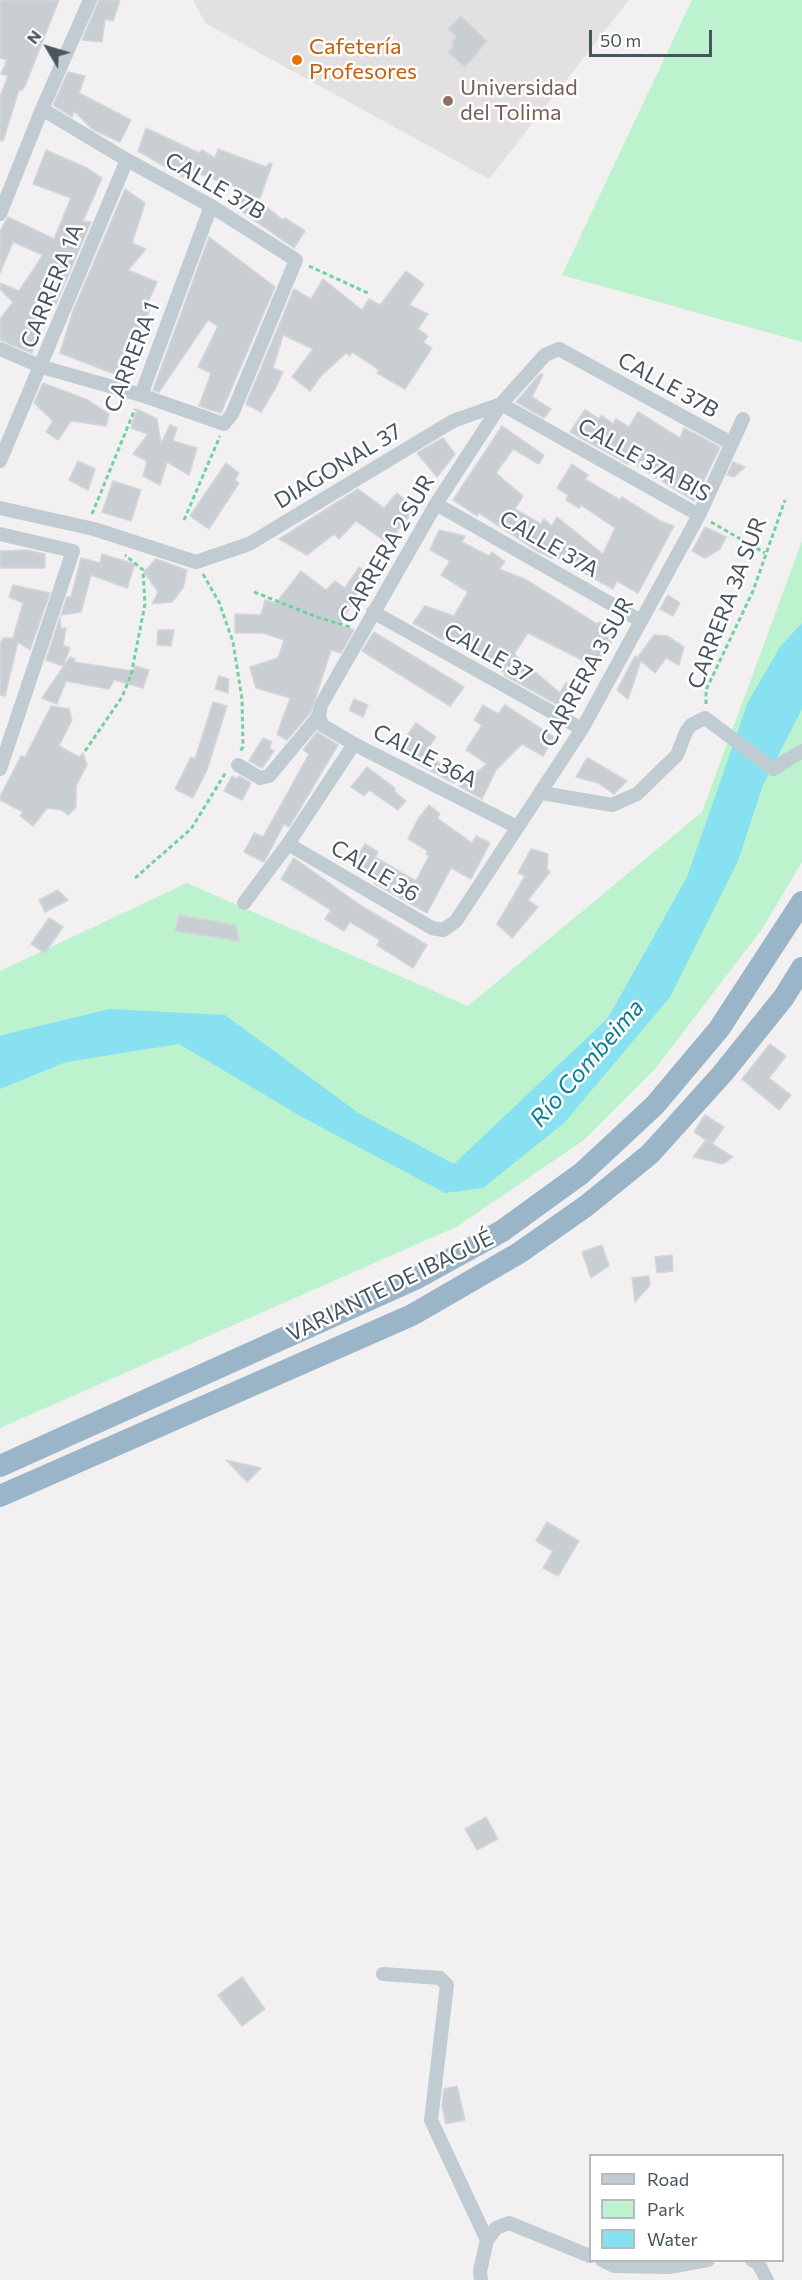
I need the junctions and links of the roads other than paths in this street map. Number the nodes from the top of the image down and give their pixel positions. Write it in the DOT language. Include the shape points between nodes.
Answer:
graph roads {
  1 [pos="90,0"];
  2 [pos="42,109"];
  3 [pos="127,160"];
  4 [pos="211,206"];
  5 [pos="0,214"];
  6 [pos="0,349"];
  7 [pos="553,351"];
  8 [pos="42,367"];
  9 [pos="141,395"];
  10 [pos="501,404"];
  11 [pos="743,419"];
  12 [pos="731,443"];
  13 [pos="0,461"];
  14 [pos="436,504"];
  15 [pos="0,508"];
  16 [pos="699,515"];
  17 [pos="0,534"];
  18 [pos="374,612"];
  19 [pos="641,621"];
  20 [pos="319,716"];
  21 [pos="582,729"];
  22 [pos="4,740"];
  23 [pos="354,744"];
  24 [pos="802,751"];
  25 [pos="235,762"];
  26 [pos="0,769"];
  27 [pos="542,793"];
  28 [pos="517,827"];
  29 [pos="288,844"];
  30 [pos="802,902"];
  31 [pos="244,903"];
  32 [pos="443,930"];
  33 [pos="802,968"];
  34 [pos="793,990"];
  35 [pos="0,1466"];
  36 [pos="0,1496"];
  37 [pos="383,1974"];
  38 [pos="487,2240"];
  39 [pos="589,2255"];
  40 [pos="606,2262"];
  41 [pos="698,2262"];
  42 [pos="756,2262"];
  43 [pos="482,2280"];
  44 [pos="767,2280"];
  1 -- 2 [label="street"];
  2 -- 3 [label="street, CALLE 37B"];
  2 -- 5 [label="street"];
  3 -- 4 [label="street, CALLE 37B"];
  3 -- 8 [label="street, CARRERA 1A"];
  4 -- 9 [label="street, CARRERA 1"];
  4 -- 9 [label="street, CALLE 37B" via="296,260 232,414 222,424"];
  6 -- 8 [label="street"];
  7 -- 10 [label="street, CARRERA 2 SUR" via="544,355"];
  7 -- 12 [label="street, CALLE 37B" via="559,349"];
  8 -- 9 [label="street"];
  8 -- 13 [label="street, CARRERA 1A"];
  10 -- 14 [label="street, CARRERA 2 SUR"];
  10 -- 15 [label="street, DIAGONAL 37" via="453,421 249,544 196,562 94,529"];
  10 -- 16 [label="street, CALLE 37A BIS"];
  11 -- 12 [label="street, CARRERA 3 SUR"];
  12 -- 16 [label="street, CARRERA 3 SUR"];
  14 -- 18 [label="street, CARRERA 2 SUR"];
  14 -- 19 [label="street, CALLE 37A"];
  16 -- 19 [label="street, CARRERA 3 SUR"];
  17 -- 22 [label="street" via="73,551"];
  18 -- 20 [label="street, CARRERA 2 SUR" via="321,705"];
  18 -- 21 [label="street, CALLE 37"];
  19 -- 21 [label="street, CARRERA 3 SUR"];
  20 -- 23 [label="street, CALLE 36A" via="322,725"];
  20 -- 25 [label="street, CARRERA 2 SUR" via="268,776 260,778"];
  21 -- 27 [label="street, CARRERA 3 SUR"];
  22 -- 26 [label="street"];
  23 -- 28 [label="street, CALLE 36A"];
  23 -- 29 [label="street"];
  24 -- 27 [label="street" via="773,769 705,718 691,725 677,754 637,794 612,805"];
  27 -- 28 [label="street, CARRERA 3 SUR"];
  28 -- 32 [label="street, CARRERA 3 SUR" via="456,921"];
  29 -- 31 [label="street"];
  29 -- 32 [label="street, CALLE 36" via="432,928"];
  30 -- 35 [label="highway, VARIANTE DE IBAGUÉ" via="719,1029 655,1105 582,1173 502,1231 415,1279"];
  33 -- 34 [label="highway, VARIANTE DE IBAGUÉ"];
  34 -- 36 [label="highway, VARIANTE DE IBAGUÉ" via="650,1154 586,1206 519,1252 412,1315"];
  37 -- 38 [label="street" via="440,1978 447,1985 431,2120"];
  38 -- 39 [label="street" via="496,2228 509,2223"];
  38 -- 43 [label="street" via="480,2271"];
  40 -- 41 [label="street" via="614,2266 669,2268"];
  42 -- 44 [label="street"];
}
